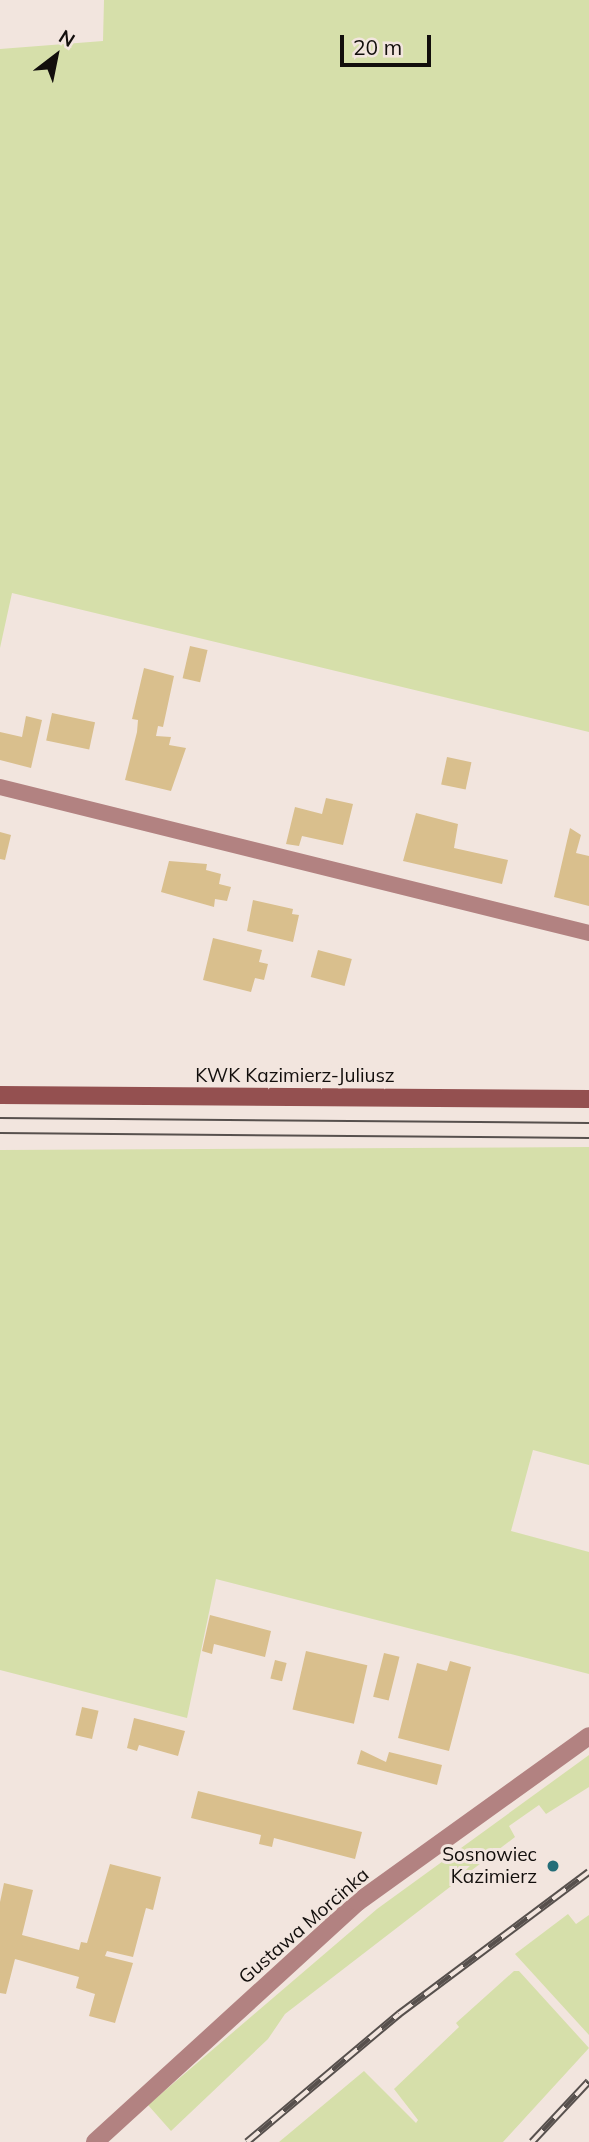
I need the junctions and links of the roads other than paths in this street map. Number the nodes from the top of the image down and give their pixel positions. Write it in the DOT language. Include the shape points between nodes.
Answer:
graph roads {
  1 [pos="0,787"];
  2 [pos="589,933"];
  3 [pos="0,1095"];
  4 [pos="589,1099"];
  5 [pos="589,1736"];
  6 [pos="95,2142"];
  1 -- 2 [label="lane"];
  3 -- 4 [label="street, KWK Kazimierz-Juliusz"];
  5 -- 6 [label="street, Gustawa Morcinka" via="358,1902"];
}
